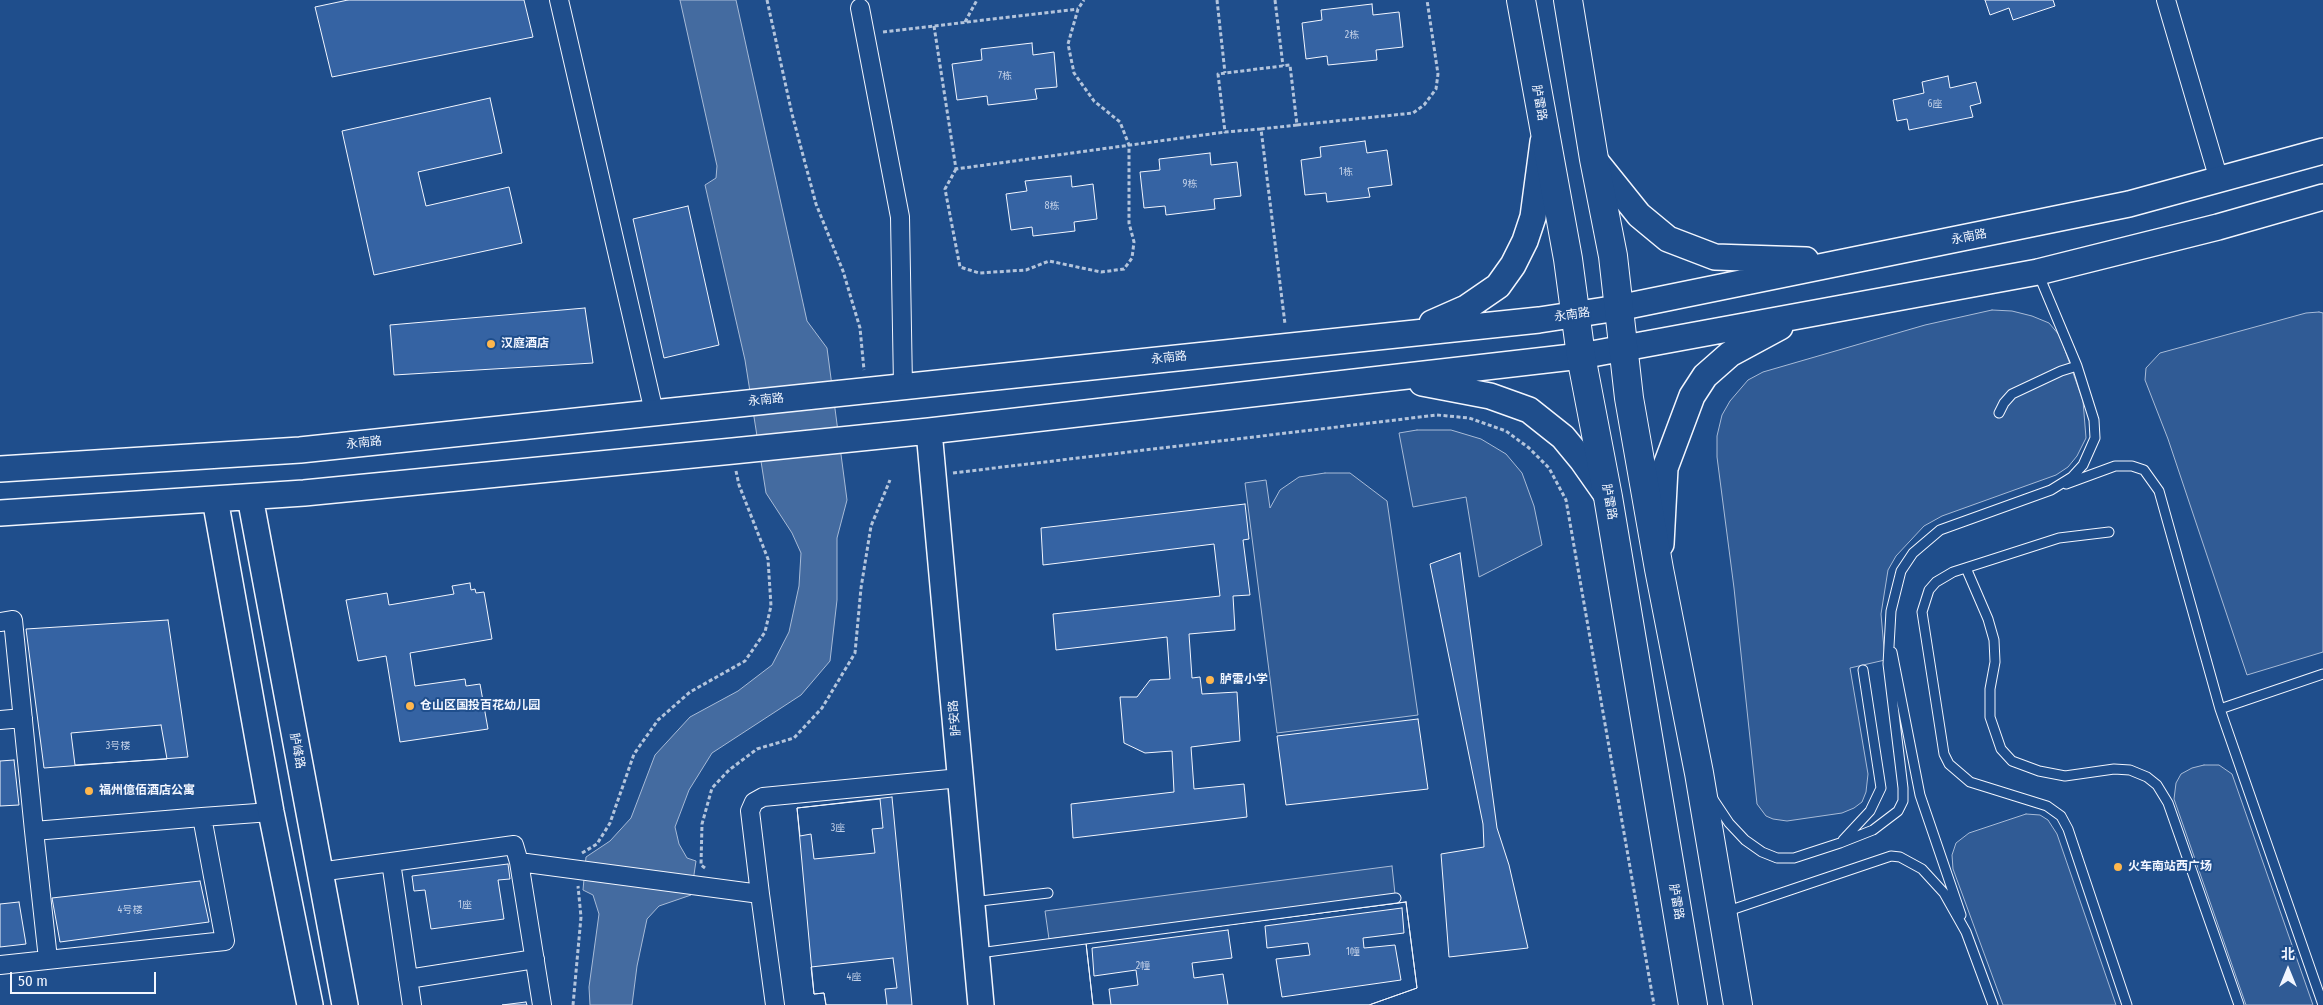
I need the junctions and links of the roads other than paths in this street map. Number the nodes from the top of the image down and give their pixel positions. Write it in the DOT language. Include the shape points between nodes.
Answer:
graph roads {
  1 [pos="559,0"];
  2 [pos="1521,0"];
  3 [pos="1568,0"];
  4 [pos="2166,0"];
  5 [pos="860,8"];
  6 [pos="1545,132"];
  7 [pos="2323,151"];
  8 [pos="1594,159"];
  9 [pos="2219,180"];
  10 [pos="2323,197"];
  11 [pos="1844,262"];
  12 [pos="2038,272"];
  13 [pos="1618,308"];
  14 [pos="1575,314"];
  15 [pos="1808,314"];
  16 [pos="1411,332"];
  17 [pos="1624,348"];
  18 [pos="1581,356"];
  19 [pos="2077,366"];
  20 [pos="1384,379"];
  21 [pos="903,386"];
  22 [pos="654,412"];
  23 [pos="2000,413"];
  24 [pos="929,431"];
  25 [pos="0,469"];
  26 [pos="2051,490"];
  27 [pos="250,497"];
  28 [pos="1608,497"];
  29 [pos="215,499"];
  30 [pos="0,513"];
  31 [pos="2109,532"];
  32 [pos="1966,568"];
  33 [pos="1659,569"];
  34 [pos="0,622"];
  35 [pos="1891,644"];
  36 [pos="1863,670"];
  37 [pos="2323,674"];
  38 [pos="2220,709"];
  39 [pos="23,718"];
  40 [pos="0,720"];
  41 [pos="1699,773"];
  42 [pos="960,778"];
  43 [pos="271,812"];
  44 [pos="202,817"];
  45 [pos="34,831"];
  46 [pos="1840,843"];
  47 [pos="391,862"];
  48 [pos="519,862"];
  49 [pos="319,872"];
  50 [pos="1048,893"];
  51 [pos="760,894"];
  52 [pos="1396,898"];
  53 [pos="972,902"];
  54 [pos="1722,913"];
  55 [pos="1966,932"];
  56 [pos="976,953"];
  57 [pos="48,959"];
  58 [pos="535,959"];
  59 [pos="0,965"];
  60 [pos="408,980"];
  61 [pos="310,1005"];
  62 [pos="345,1005"];
  63 [pos="412,1005"];
  64 [pos="542,1005"];
  65 [pos="775,1005"];
  66 [pos="981,1005"];
  67 [pos="1693,1005"];
  68 [pos="1738,1005"];
  69 [pos="1993,1005"];
  70 [pos="2127,1005"];
  71 [pos="2239,1005"];
  72 [pos="2323,1005"];
  1 -- 22 [label="street"];
  2 -- 6 [label="main road, 胪雷路"];
  3 -- 8 [label="main road"];
  4 -- 9 [label="street"];
  5 -- 21 [label="street" via="900,217"];
  6 -- 14 [label="main road, 胪雷路"];
  6 -- 16 [label="main road" via="1533,217 1513,265 1498,286 1466,308"];
  7 -- 9 [label="main road, 永南路"];
  8 -- 11 [label="main road" via="1639,215 1668,239 1715,256"];
  8 -- 13 [label="main road" via="1613,256"];
  9 -- 11 [label="main road, 永南路" via="2129,204"];
  10 -- 12 [label="main road"];
  11 -- 13 [label="main road, 永南路"];
  12 -- 15 [label="main road"];
  12 -- 19 [label="lane"];
  13 -- 14 [label="main road, 永南路"];
  13 -- 17 [label="main road"];
  14 -- 16 [label="main road, 永南路"];
  14 -- 18 [label="main road, 胪雷路"];
  15 -- 17 [label="main road"];
  15 -- 33 [label="main road" via="1730,354 1705,376 1692,396 1665,468"];
  16 -- 21 [label="main road, 永南路"];
  17 -- 18 [label="main road"];
  17 -- 33 [label="main road" via="1629,398"];
  18 -- 20 [label="main road"];
  18 -- 28 [label="main road, 胪雷路"];
  19 -- 23 [label="lane" via="2012,394"];
  19 -- 26 [label="lane" via="2094,420 2095,438 2083,465 2072,477"];
  20 -- 24 [label="main road"];
  20 -- 28 [label="main road" via="1439,385 1490,396 1529,410 1563,437"];
  21 -- 22 [label="main road, 永南路"];
  22 -- 25 [label="main road, 永南路" via="300,450"];
  24 -- 27 [label="main road"];
  24 -- 42 [label="main road, 胪安路"];
  26 -- 35 [label="lane" via="1957,523 1926,539 1901,570 1891,611"];
  26 -- 38 [label="lane" via="2115,466 2144,470 2152,480 2166,512"];
  27 -- 29 [label="main road"];
  27 -- 49 [label="main road, 胪峰路"];
  28 -- 67 [label="main road, 胪雷路"];
  29 -- 30 [label="main road"];
  29 -- 43 [label="main road"];
  31 -- 32 [label="lane" via="2059,538"];
  32 -- 70 [label="lane" via="1936,582 1925,598 1922,612 1944,754 1949,764 1970,782 2047,806 2061,816"];
  32 -- 71 [label="lane" via="1994,640 1990,710 2001,749 2012,761 2039,771 2065,776 2130,770 2157,785 2168,803"];
  33 -- 41 [label="main road"];
  34 -- 39 [label="street" via="13,620"];
  35 -- 46 [label="lane" via="1888,664 1903,801 1888,820 1873,830"];
  35 -- 55 [label="lane" via="1920,795"];
  36 -- 46 [label="lane" via="1881,788 1870,811"];
  37 -- 38 [label="lane"];
  38 -- 72 [label="lane"];
  39 -- 40 [label="street"];
  39 -- 45 [label="street"];
  41 -- 46 [label="lane" via="1729,823 1762,852 1777,858 1794,858"];
  41 -- 54 [label="main road"];
  42 -- 51 [label="street" via="763,797 754,802 750,811"];
  42 -- 53 [label="main road, 胪安路"];
  43 -- 44 [label="street"];
  43 -- 61 [label="main road"];
  44 -- 45 [label="street"];
  44 -- 57 [label="street" via="225,941"];
  45 -- 57 [label="street"];
  47 -- 48 [label="street" via="514,845"];
  47 -- 49 [label="street"];
  47 -- 60 [label="street"];
  48 -- 51 [label="street"];
  48 -- 58 [label="street"];
  49 -- 62 [label="main road, 胪峰路"];
  50 -- 53 [label="lane"];
  51 -- 65 [label="street"];
  52 -- 56 [label="lane"];
  53 -- 56 [label="main road, 胪安路"];
  54 -- 55 [label="lane" via="1891,856 1900,857 1932,878"];
  54 -- 68 [label="main road"];
  55 -- 69 [label="lane"];
  56 -- 66 [label="main road, 胪安路"];
  57 -- 59 [label="street"];
  58 -- 60 [label="street"];
  58 -- 64 [label="street"];
  60 -- 63 [label="street"];
}
